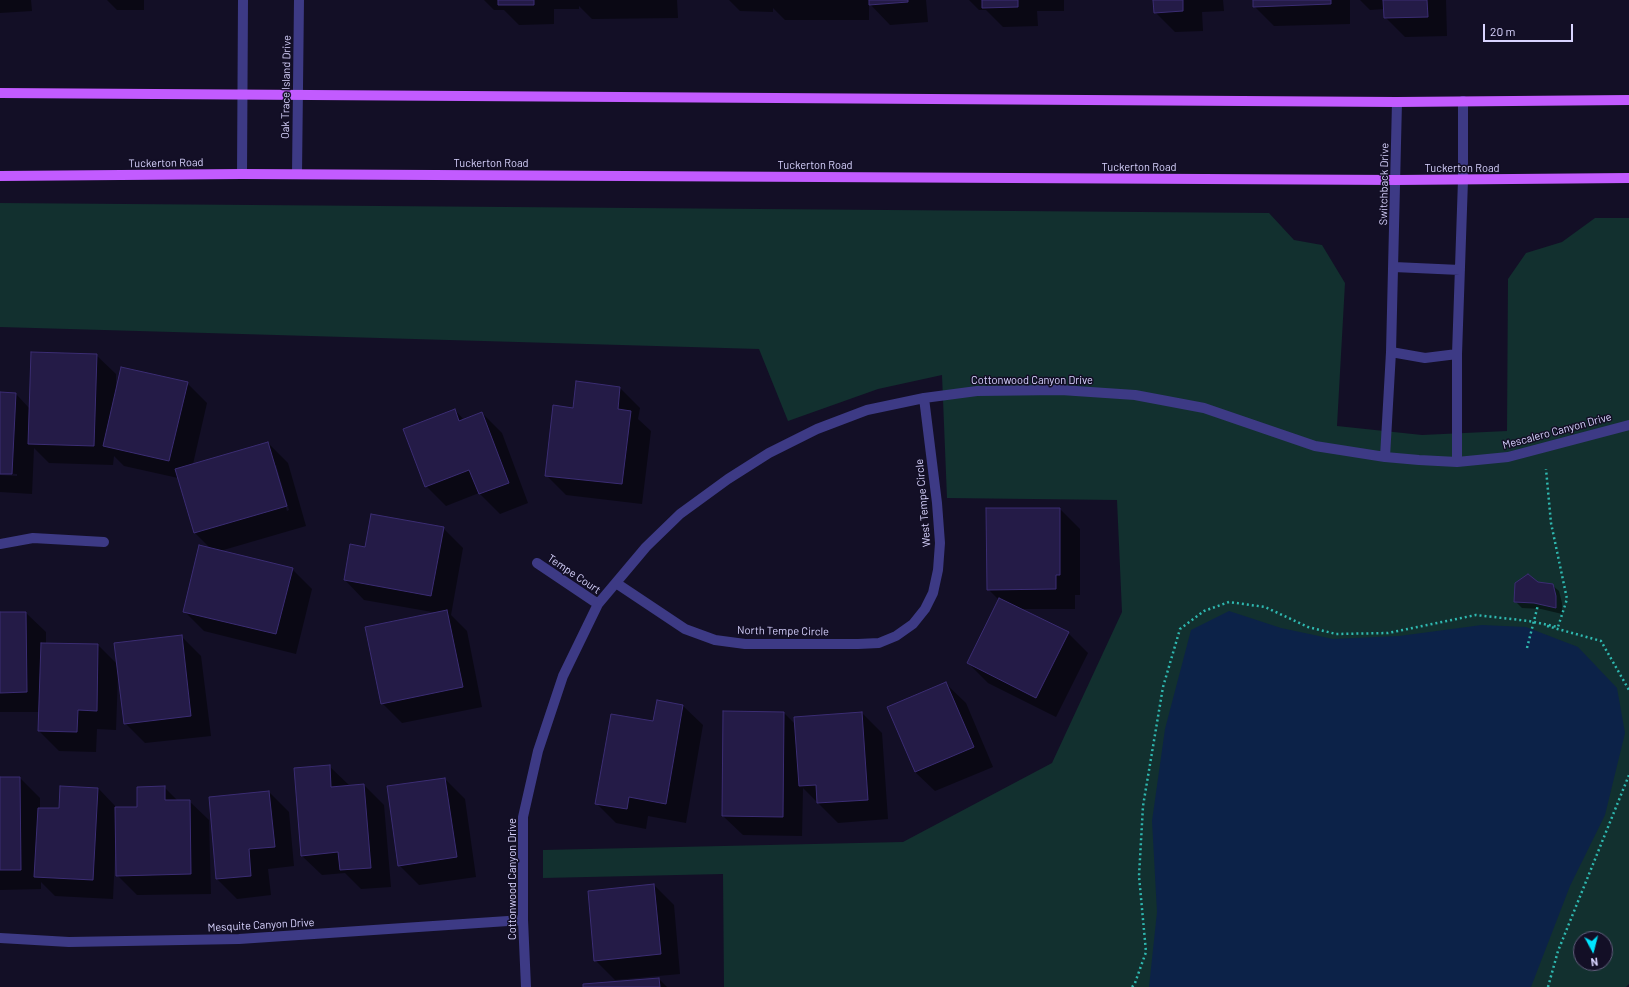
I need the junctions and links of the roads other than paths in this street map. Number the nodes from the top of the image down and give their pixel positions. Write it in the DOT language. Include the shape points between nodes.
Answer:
graph roads {
  1 [pos="243,0"];
  2 [pos="299,0"];
  3 [pos="0,93"];
  4 [pos="242,94"];
  5 [pos="298,95"];
  6 [pos="1629,100"];
  7 [pos="1398,102"];
  8 [pos="1463,102"];
  9 [pos="242,174"];
  10 [pos="297,174"];
  11 [pos="0,176"];
  12 [pos="1629,178"];
  13 [pos="1396,180"];
  14 [pos="1463,180"];
  15 [pos="1394,268"];
  16 [pos="1460,270"];
  17 [pos="1391,352"];
  18 [pos="1457,354"];
  19 [pos="924,398"];
  20 [pos="1629,425"];
  21 [pos="1385,457"];
  22 [pos="1419,460"];
  23 [pos="1458,462"];
  24 [pos="104,542"];
  25 [pos="0,544"];
  26 [pos="537,563"];
  27 [pos="616,582"];
  28 [pos="598,604"];
  29 [pos="913,624"];
  30 [pos="523,920"];
  31 [pos="0,938"];
  32 [pos="526,987"];
  1 -- 4 [label="street"];
  2 -- 5 [label="street, Oak Trace Island Drive"];
  3 -- 4 [label="main road"];
  4 -- 5 [label="main road"];
  4 -- 9 [label="street"];
  5 -- 7 [label="main road"];
  5 -- 10 [label="street, Oak Trace Island Drive"];
  6 -- 8 [label="main road"];
  7 -- 8 [label="main road"];
  7 -- 13 [label="street, Switchback Drive"];
  8 -- 14 [label="street"];
  9 -- 10 [label="main road, Tuckerton Road"];
  9 -- 11 [label="main road, Tuckerton Road"];
  10 -- 13 [label="main road, Tuckerton Road"];
  12 -- 14 [label="main road, Tuckerton Road"];
  13 -- 14 [label="main road, Tuckerton Road"];
  13 -- 15 [label="street, Switchback Drive"];
  14 -- 16 [label="street"];
  15 -- 16 [label="street"];
  15 -- 17 [label="street, Switchback Drive"];
  16 -- 18 [label="street"];
  17 -- 18 [label="street" via="1425,358"];
  17 -- 21 [label="street, Switchback Drive"];
  18 -- 23 [label="street"];
  19 -- 21 [label="street, Cottonwood Canyon Drive" via="977,391 1061,390 1135,395 1204,408 1315,446"];
  19 -- 27 [label="street, Cottonwood Canyon Drive" via="867,410 817,429 769,453 680,514 646,547"];
  19 -- 29 [label="street, West Tempe Circle" via="938,503 940,543 933,593"];
  20 -- 23 [label="street, Mescalero Canyon Drive" via="1508,457"];
  21 -- 22 [label="street, Cottonwood Canyon Drive"];
  22 -- 23 [label="street, Mescalero Canyon Drive"];
  24 -- 25 [label="street" via="33,538"];
  26 -- 28 [label="street, Tempe Court"];
  27 -- 28 [label="street, Cottonwood Canyon Drive"];
  27 -- 29 [label="street, North Tempe Circle" via="685,629 714,640 744,644 879,643 896,636"];
  28 -- 30 [label="street, Cottonwood Canyon Drive" via="563,676 538,751 524,817"];
  30 -- 31 [label="street, Mesquite Canyon Drive" via="238,939 69,942"];
  30 -- 32 [label="street, Cottonwood Canyon Drive"];
}
